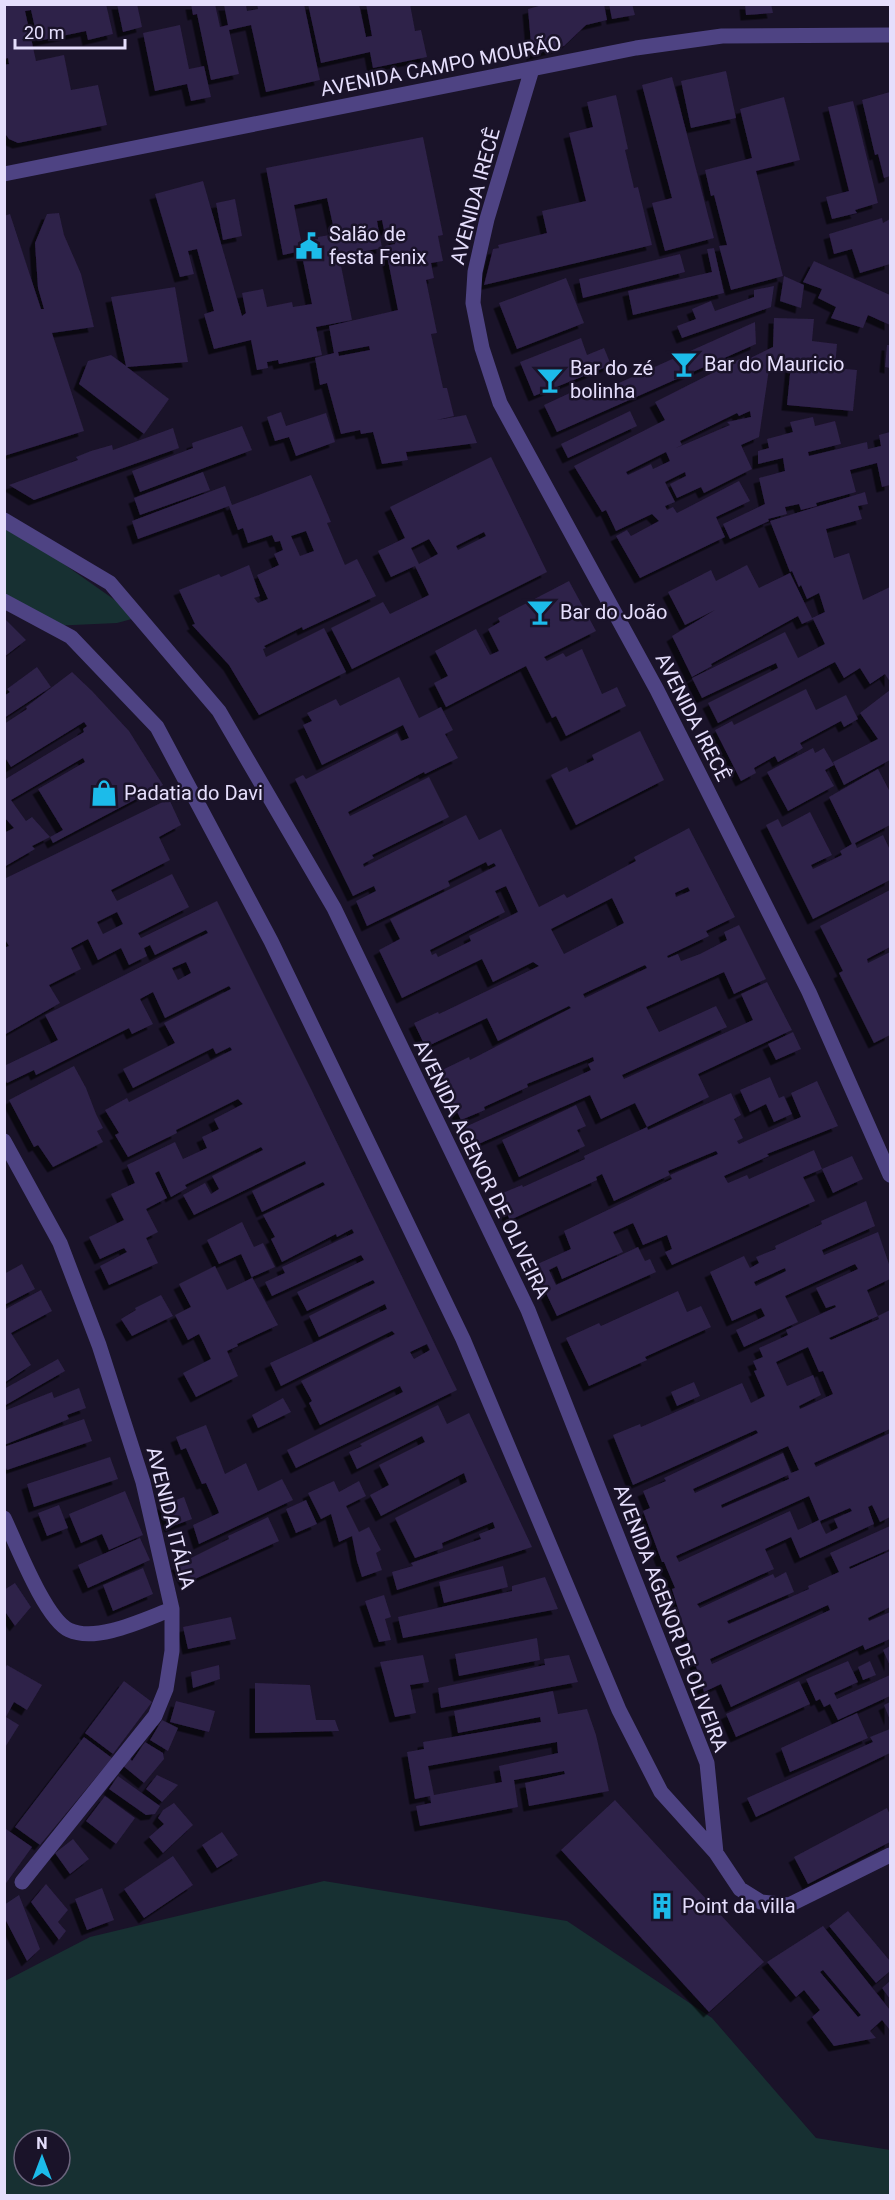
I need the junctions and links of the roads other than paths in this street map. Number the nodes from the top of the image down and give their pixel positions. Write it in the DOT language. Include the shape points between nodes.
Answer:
graph roads {
  1 [pos="891,35"];
  2 [pos="532,69"];
  3 [pos="4,174"];
  4 [pos="4,520"];
  5 [pos="4,601"];
  6 [pos="4,1141"];
  7 [pos="891,1175"];
  8 [pos="4,1518"];
  9 [pos="172,1609"];
  10 [pos="716,1853"];
  11 [pos="891,1856"];
  12 [pos="22,1882"];
  1 -- 2 [label="street, AVENIDA CAMPO MOURÃO" via="722,36"];
  2 -- 3 [label="street, AVENIDA CAMPO MOURÃO"];
  2 -- 7 [label="street, AVENIDA IRECÊ" via="475,272 473,303 500,404 657,690 809,992"];
  4 -- 10 [label="street, AVENIDA AGENOR DE OLIVEIRA" via="110,583 197,685 219,711 333,908 528,1310 707,1763"];
  5 -- 10 [label="street" via="71,637 157,727 271,940 463,1339 620,1710 661,1792"];
  6 -- 9 [label="street, AVENIDA ITÁLIA" via="60,1243 99,1345 143,1482"];
  8 -- 9 [label="street" via="51,1614 68,1630 85,1634 107,1632"];
  9 -- 12 [label="street, AVENIDA ITÁLIA" via="172,1651 166,1689 155,1716"];
  10 -- 11 [label="street" via="740,1889 761,1902 789,1905"];
}
